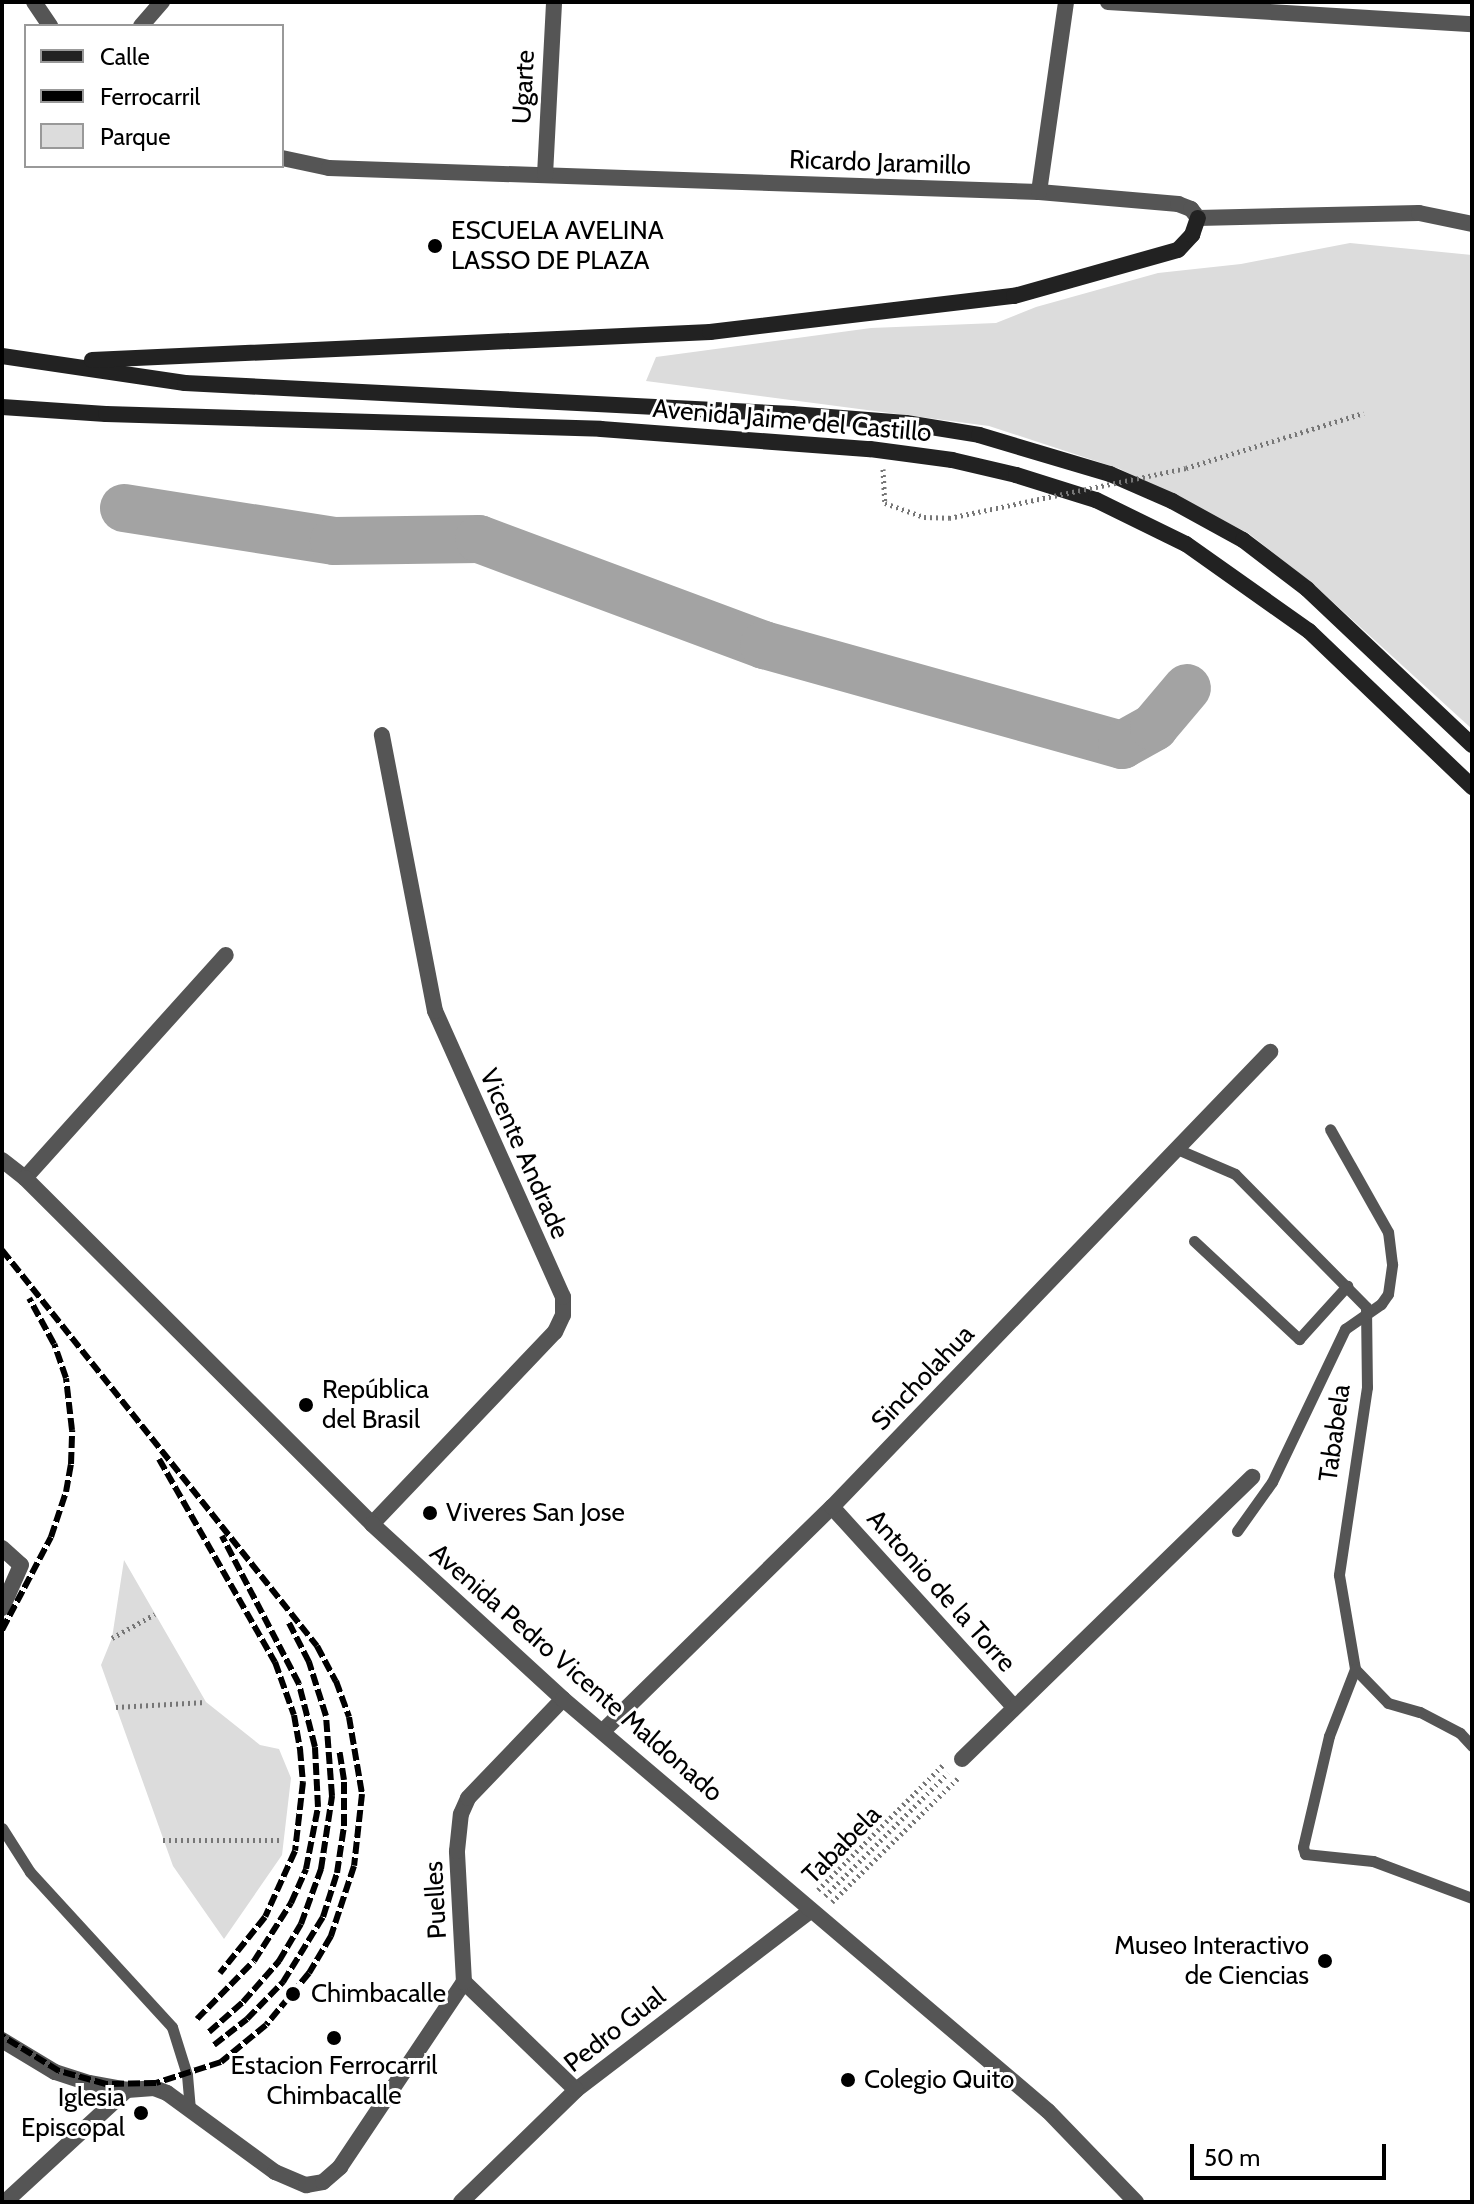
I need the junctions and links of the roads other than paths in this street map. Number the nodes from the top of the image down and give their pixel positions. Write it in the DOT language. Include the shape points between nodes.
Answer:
graph roads {
  1 [pos="34,2"];
  2 [pos="162,2"];
  3 [pos="554,2"];
  4 [pos="1066,2"];
  5 [pos="1108,2"];
  6 [pos="49,24"];
  7 [pos="143,24"];
  8 [pos="1472,24"];
  9 [pos="284,158"];
  10 [pos="545,175"];
  11 [pos="1039,192"];
  12 [pos="1198,218"];
  13 [pos="1472,224"];
  14 [pos="2,356"];
  15 [pos="59,361"];
  16 [pos="2,407"];
  17 [pos="382,735"];
  18 [pos="1472,745"];
  19 [pos="1472,787"];
  20 [pos="226,955"];
  21 [pos="1270,1052"];
  22 [pos="1330,1129"];
  23 [pos="1177,1149"];
  24 [pos="2,1160"];
  25 [pos="25,1178"];
  26 [pos="1194,1241"];
  27 [pos="1347,1286"];
  28 [pos="1368,1314"];
  29 [pos="1252,1477"];
  30 [pos="832,1507"];
  31 [pos="372,1524"];
  32 [pos="1237,1531"];
  33 [pos="2,1548"];
  34 [pos="2,1608"];
  35 [pos="1355,1669"];
  36 [pos="563,1699"];
  37 [pos="1014,1707"];
  38 [pos="603,1731"];
  39 [pos="1472,1746"];
  40 [pos="959,1763"];
  41 [pos="2,1828"];
  42 [pos="1472,1898"];
  43 [pos="816,1905"];
  44 [pos="464,1982"];
  45 [pos="2,2040"];
  46 [pos="127,2090"];
  47 [pos="576,2090"];
  48 [pos="190,2109"];
  49 [pos="5,2202"];
  50 [pos="461,2202"];
  51 [pos="1136,2202"];
  1 -- 6 [label="street"];
  2 -- 7 [label="street"];
  3 -- 10 [label="street, Ugarte"];
  4 -- 11 [label="street"];
  5 -- 8 [label="street"];
  9 -- 10 [label="street, Ricardo Jaramillo" via="329,168"];
  10 -- 11 [label="street, Ricardo Jaramillo"];
  11 -- 12 [label="street, Ricardo Jaramillo" via="1178,204"];
  12 -- 13 [label="street, Ricardo Jaramillo" via="1419,213"];
  12 -- 15 [label="main road" via="1178,250 1014,296 710,332"];
  14 -- 15 [label="main road, Avenida Jaime del Castillo"];
  15 -- 18 [label="main road, Avenida Jaime del Castillo" via="185,383 792,414 979,435 1110,474 1243,540 1307,589"];
  16 -- 19 [label="main road, Avenida Jaime del Castillo" via="601,429 870,449 1016,475 1096,500 1186,544 1309,631"];
  17 -- 31 [label="street, Vicente Andrade" via="435,1011 563,1306 555,1332"];
  20 -- 25 [label="street"];
  21 -- 23 [label="street, Sincholahua"];
  22 -- 28 [label="lane" via="1388,1232 1388,1294"];
  23 -- 27 [label="lane" via="1235,1174"];
  23 -- 30 [label="street, Sincholahua"];
  24 -- 25 [label="street, Avenida Pedro Vicente Maldonado"];
  25 -- 31 [label="street, Avenida Pedro Vicente Maldonado"];
  26 -- 27 [label="lane" via="1299,1339"];
  27 -- 28 [label="lane"];
  28 -- 32 [label="lane" via="1345,1329 1272,1482"];
  28 -- 35 [label="lane, Tababela" via="1367,1387 1339,1575"];
  29 -- 37 [label="street"];
  30 -- 37 [label="street, Antonio de la Torre"];
  30 -- 38 [label="street, Sincholahua"];
  31 -- 36 [label="street, Avenida Pedro Vicente Maldonado"];
  33 -- 34 [label="street" via="21,1565"];
  35 -- 39 [label="lane" via="1388,1703 1433,1719"];
  35 -- 42 [label="lane" via="1329,1736 1305,1854 1373,1861"];
  36 -- 38 [label="street, Avenida Pedro Vicente Maldonado"];
  36 -- 44 [label="street, Puelles" via="481,1782 461,1814 457,1851"];
  37 -- 40 [label="street"];
  38 -- 43 [label="street, Avenida Pedro Vicente Maldonado"];
  41 -- 48 [label="lane" via="30,1872 172,2027 187,2075"];
  43 -- 47 [label="street, Pedro Gual"];
  43 -- 51 [label="street, Avenida Pedro Vicente Maldonado" via="1048,2111"];
  44 -- 47 [label="street"];
  44 -- 48 [label="street" via="340,2167 323,2182 291,2181"];
  45 -- 46 [label="street" via="55,2072"];
  46 -- 48 [label="street" via="154,2088"];
  46 -- 49 [label="street"];
  47 -- 50 [label="street, Pedro Gual"];
}
